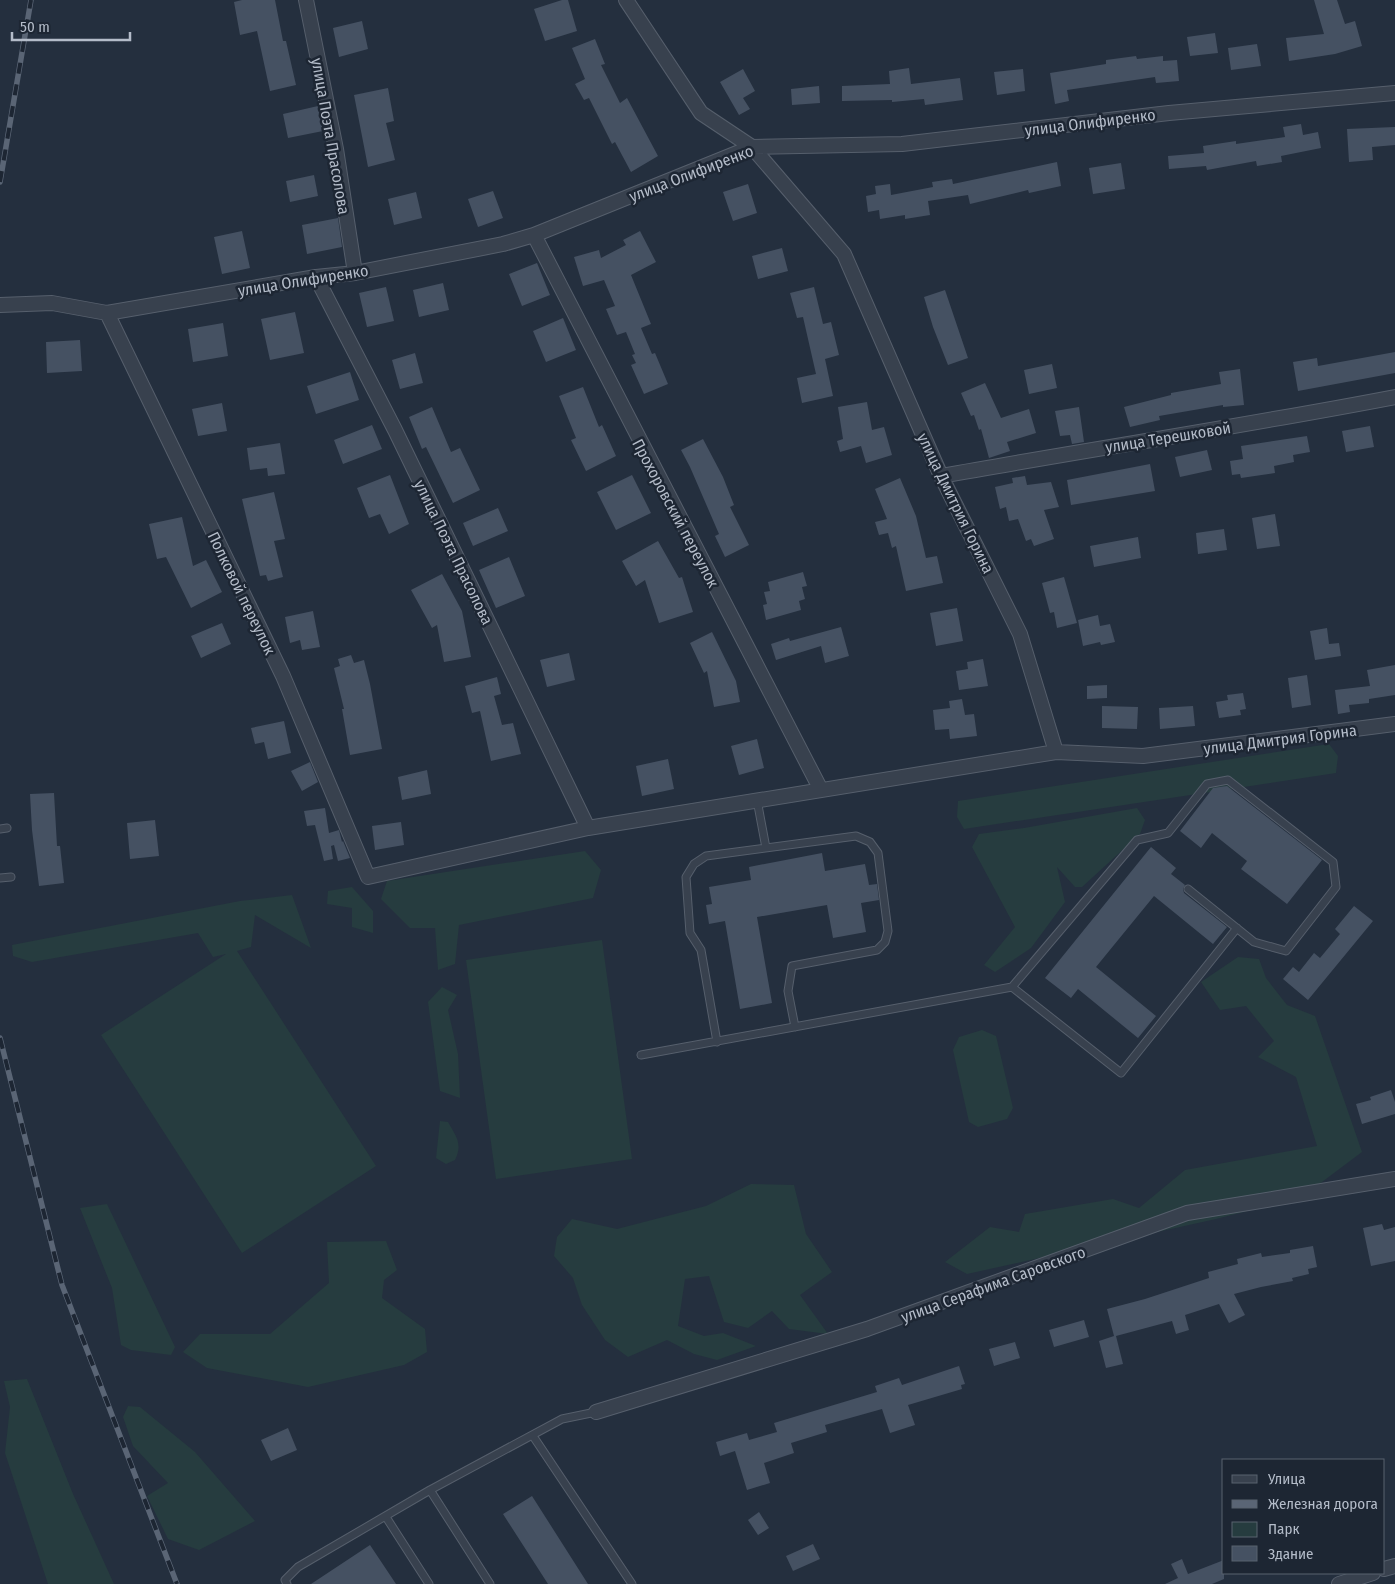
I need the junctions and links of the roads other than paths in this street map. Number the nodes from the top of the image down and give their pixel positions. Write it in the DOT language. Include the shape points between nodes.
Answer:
graph roads {
  1 [pos="306,0"];
  2 [pos="626,0"];
  3 [pos="1395,93"];
  4 [pos="752,147"];
  5 [pos="534,235"];
  6 [pos="355,273"];
  7 [pos="316,277"];
  8 [pos="0,305"];
  9 [pos="107,313"];
  10 [pos="1395,397"];
  11 [pos="941,476"];
  12 [pos="1395,724"];
  13 [pos="1056,752"];
  14 [pos="821,790"];
  15 [pos="757,800"];
  16 [pos="588,828"];
  17 [pos="766,848"];
  18 [pos="11,877"];
  19 [pos="0,878"];
  20 [pos="1188,889"];
  21 [pos="1237,928"];
  22 [pos="1012,987"];
  23 [pos="795,1027"];
  24 [pos="717,1042"];
  25 [pos="641,1055"];
  26 [pos="1395,1179"];
  27 [pos="596,1412"];
  28 [pos="533,1436"];
  29 [pos="430,1490"];
  30 [pos="386,1517"];
  31 [pos="1370,1574"];
  32 [pos="288,1584"];
  33 [pos="429,1584"];
  34 [pos="490,1584"];
  35 [pos="632,1584"];
  36 [pos="1339,1584"];
  1 -- 6 [label="street, улица Поэта Прасолова" via="336,149"];
  2 -- 4 [label="street, улица Дмитрия Горина" via="701,112"];
  3 -- 4 [label="street, улица Олифиренко" via="1169,113 902,144"];
  4 -- 5 [label="street, улица Олифиренко"];
  4 -- 11 [label="street, улица Дмитрия Горина" via="844,254"];
  5 -- 6 [label="street, улица Олифиренко"];
  5 -- 14 [label="street, Прохоровский переулок"];
  6 -- 7 [label="street, улица Олифиренко"];
  7 -- 9 [label="street, улица Олифиренко"];
  7 -- 16 [label="street, улица Поэта Прасолова" via="395,430"];
  8 -- 9 [label="street, улица Олифиренко" via="52,303"];
  9 -- 16 [label="street, Полковой переулок" via="283,676 368,877"];
  10 -- 11 [label="street, улица Терешковой"];
  11 -- 13 [label="street, улица Дмитрия Горина" via="1020,634"];
  12 -- 13 [label="street, улица Дмитрия Горина" via="1143,756"];
  13 -- 14 [label="street"];
  14 -- 15 [label="street"];
  15 -- 16 [label="street"];
  15 -- 17 [label="lane"];
  17 -- 23 [label="lane" via="856,836 870,842 878,853 888,932 885,942 877,950 792,966 788,990"];
  17 -- 24 [label="lane" via="706,856 694,864 686,877 690,933 701,950"];
  18 -- 19 [label="lane"];
  20 -- 21 [label="lane"];
  21 -- 22 [label="lane" via="1121,1073"];
  21 -- 22 [label="lane" via="1254,942 1286,951 1336,887 1333,862 1228,780 1207,784 1168,833 1137,840"];
  22 -- 23 [label="lane"];
  23 -- 24 [label="lane"];
  24 -- 25 [label="lane"];
  26 -- 27 [label="street, улица Серафима Саровского" via="1187,1213 867,1329"];
  27 -- 28 [label="lane" via="562,1419"];
  28 -- 29 [label="lane"];
  28 -- 35 [label="lane"];
  29 -- 30 [label="lane"];
  29 -- 34 [label="lane"];
  30 -- 32 [label="lane" via="298,1567 285,1580"];
  30 -- 33 [label="lane"];
  31 -- 36 [label="street"];
}
